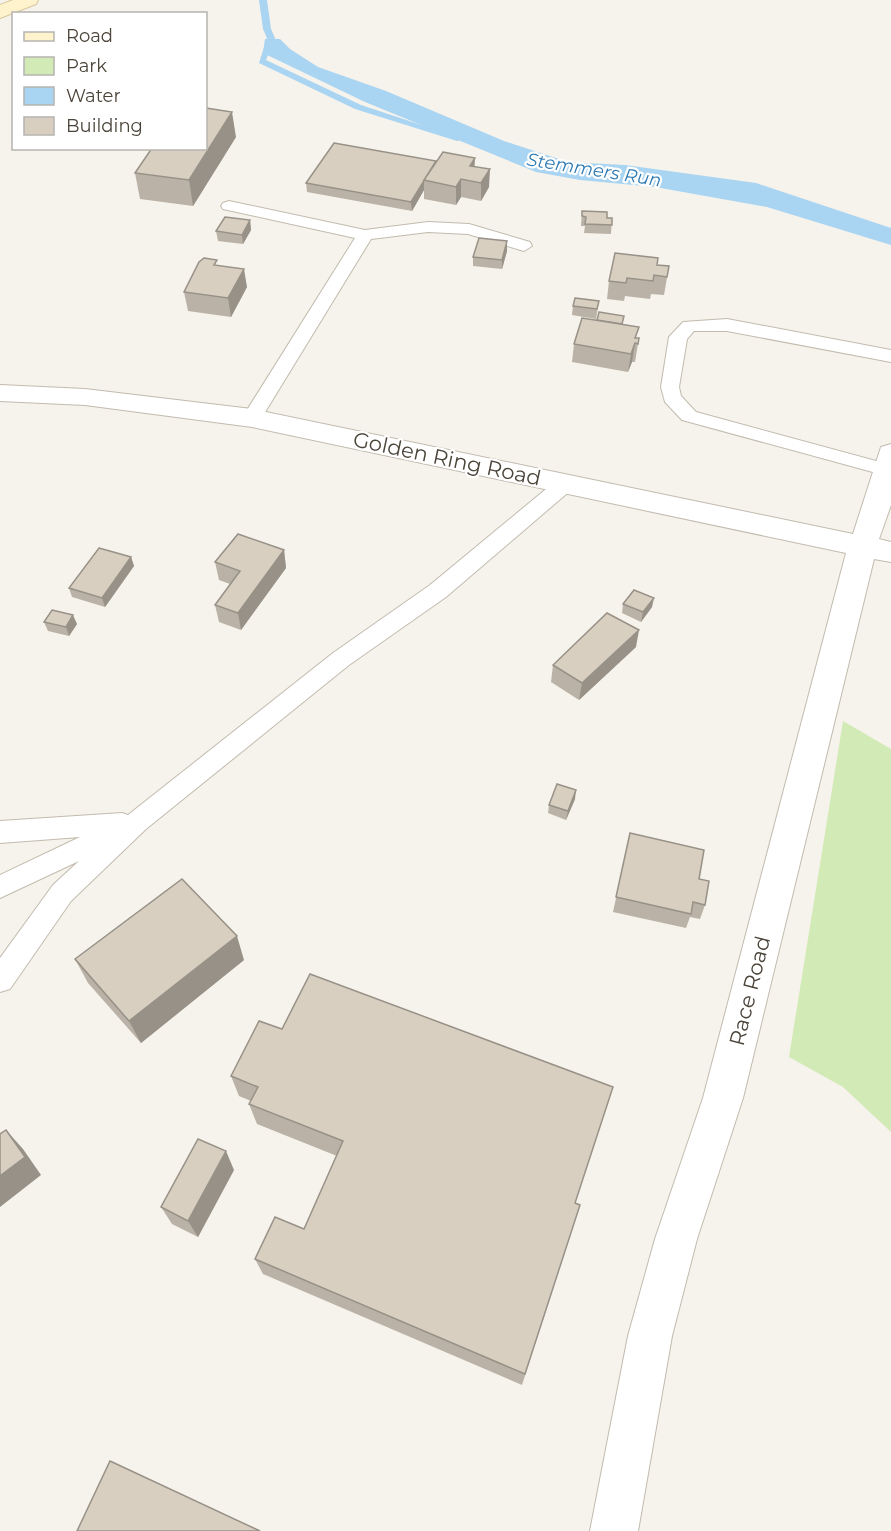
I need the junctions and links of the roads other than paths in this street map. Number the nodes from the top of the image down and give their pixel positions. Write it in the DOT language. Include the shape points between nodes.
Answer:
graph roads {
  1 [pos="29,0"];
  2 [pos="0,12"];
  3 [pos="229,206"];
  4 [pos="365,235"];
  5 [pos="524,246"];
  6 [pos="891,356"];
  7 [pos="0,393"];
  8 [pos="252,418"];
  9 [pos="890,462"];
  10 [pos="564,485"];
  11 [pos="877,548"];
  12 [pos="137,822"];
  13 [pos="0,832"];
  14 [pos="0,886"];
  15 [pos="0,980"];
  16 [pos="614,1531"];
  1 -- 2 [label="street"];
  3 -- 4 [label="lane"];
  4 -- 5 [label="lane" via="428,227 469,229"];
  4 -- 8 [label="lane"];
  6 -- 9 [label="lane" via="727,325 689,326 678,336 670,387 672,398 689,416"];
  7 -- 8 [label="street, Golden Ring Road" via="85,397"];
  8 -- 10 [label="street, Golden Ring Road"];
  9 -- 11 [label="street, Race Road"];
  10 -- 11 [label="street, Golden Ring Road"];
  10 -- 12 [label="lane" via="438,591 341,659"];
  11 -- 16 [label="street, Race Road" via="723,1098 676,1239 650,1336"];
  12 -- 13 [label="lane"];
  12 -- 14 [label="lane"];
  12 -- 15 [label="lane" via="62,893"];
}
